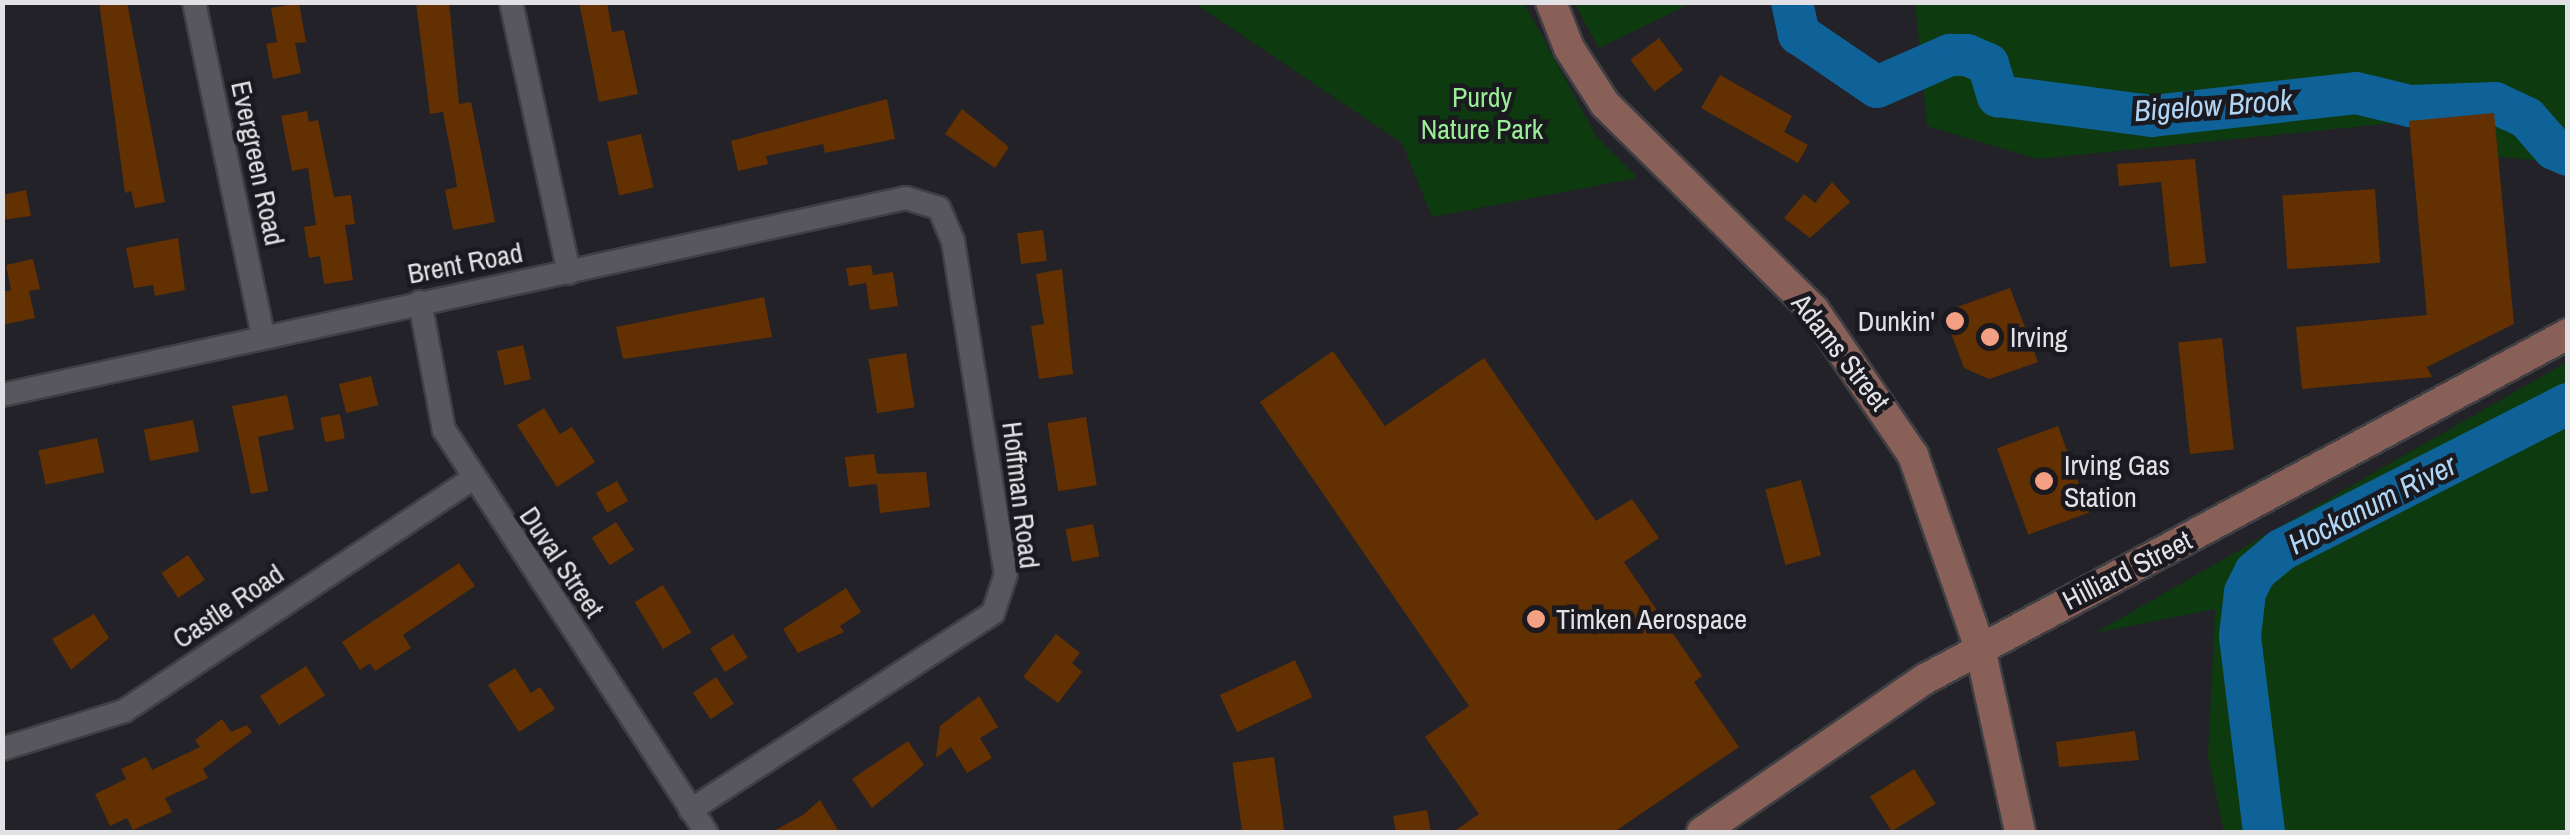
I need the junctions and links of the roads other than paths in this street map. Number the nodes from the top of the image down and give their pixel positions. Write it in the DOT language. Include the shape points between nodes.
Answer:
graph roads {
  1 [pos="194,2"];
  2 [pos="510,2"];
  3 [pos="1551,2"];
  4 [pos="939,208"];
  5 [pos="568,273"];
  6 [pos="420,302"];
  7 [pos="2568,334"];
  8 [pos="262,336"];
  9 [pos="2,394"];
  10 [pos="471,480"];
  11 [pos="1980,648"];
  12 [pos="2,749"];
  13 [pos="691,810"];
  14 [pos="706,832"];
  15 [pos="1702,832"];
  16 [pos="2020,832"];
  1 -- 8 [label="street, Evergreen Road"];
  2 -- 5 [label="street"];
  3 -- 11 [label="street, Adams Street" via="1569,48 1605,104 1814,310 1881,400 1913,456"];
  4 -- 5 [label="street, Brent Road" via="906,198"];
  4 -- 13 [label="street, Hoffman Road" via="954,240 1006,574 994,614"];
  5 -- 6 [label="street, Brent Road"];
  6 -- 8 [label="street, Brent Road"];
  6 -- 10 [label="street, Duval Street" via="444,430"];
  7 -- 11 [label="street, Hilliard Street"];
  8 -- 9 [label="street, Brent Road"];
  10 -- 12 [label="street, Castle Road" via="124,712"];
  10 -- 13 [label="street, Duval Street"];
  11 -- 15 [label="street, Hilliard Street"];
  11 -- 16 [label="street, Adams Street"];
  13 -- 14 [label="street, Duval Street"];
}
